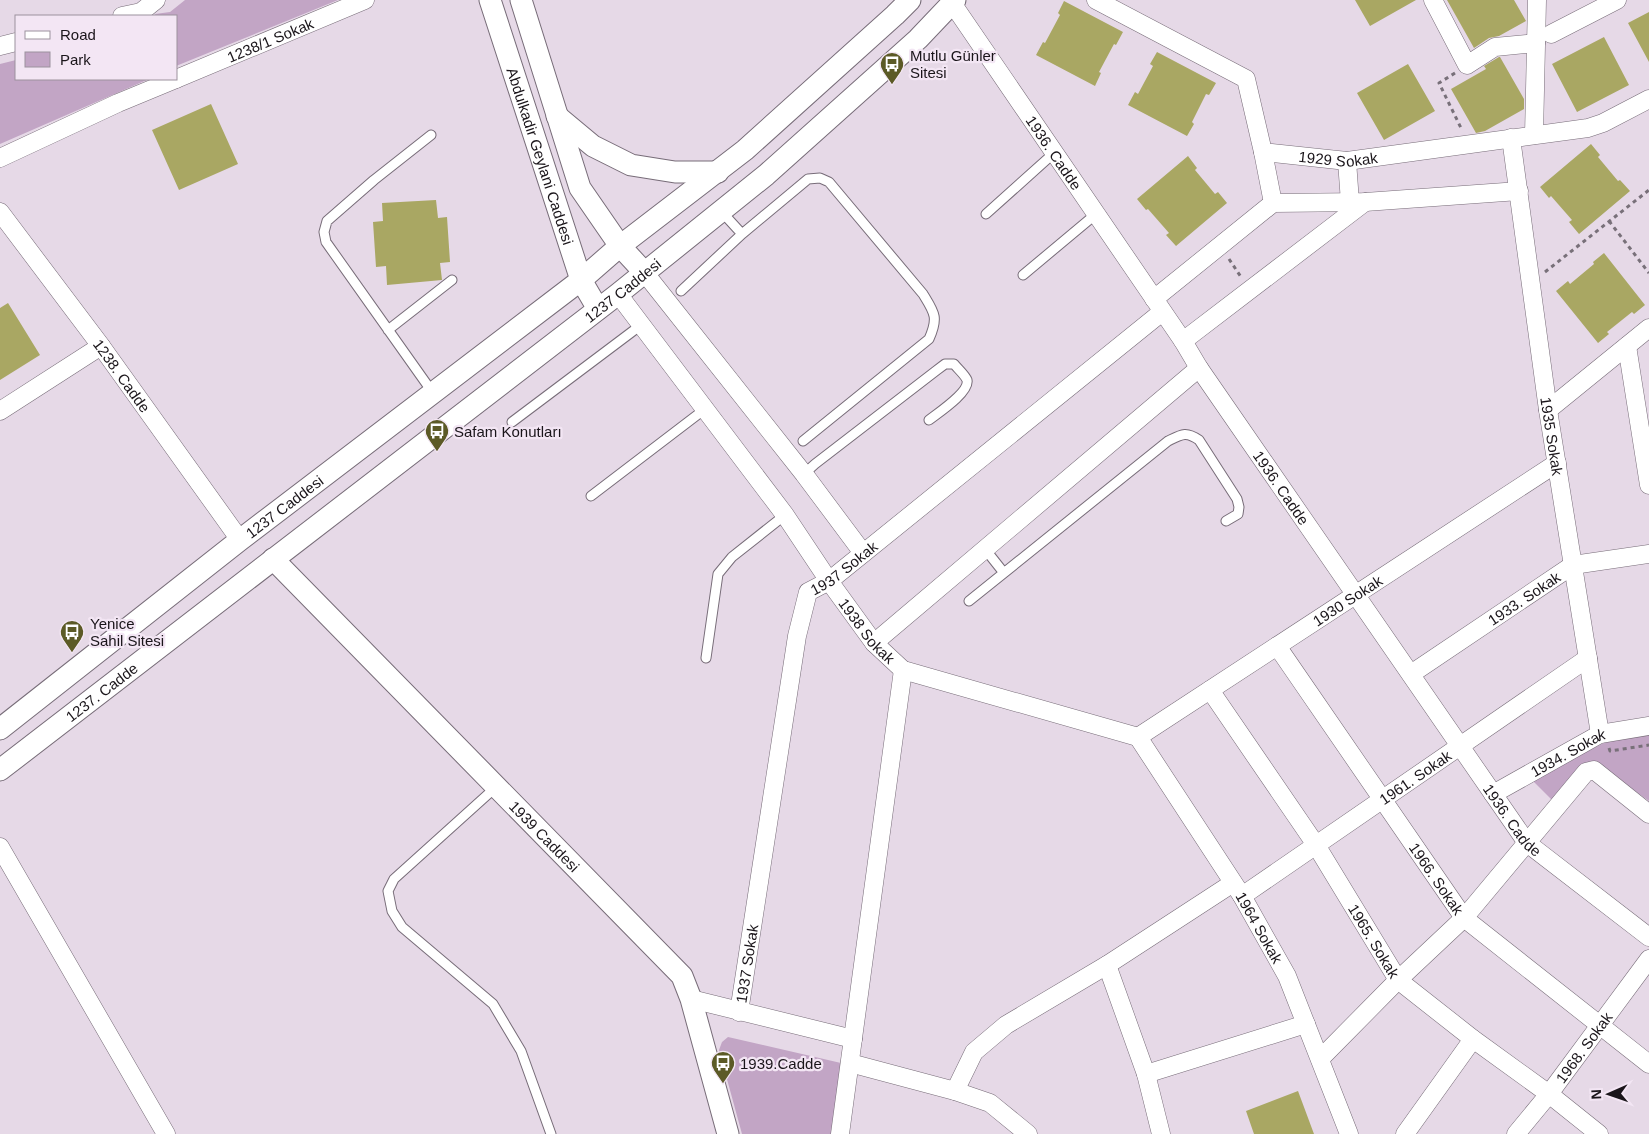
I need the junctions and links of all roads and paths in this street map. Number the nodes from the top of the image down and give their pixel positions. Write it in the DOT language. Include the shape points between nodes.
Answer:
graph roads {
  1 [pos="156,0"];
  2 [pos="365,0"];
  3 [pos="490,0"];
  4 [pos="521,0"];
  5 [pos="910,0"];
  6 [pos="1096,0"];
  7 [pos="1433,0"];
  8 [pos="1537,0"];
  9 [pos="1617,0"];
  10 [pos="953,2"];
  11 [pos="142,14"];
  12 [pos="1551,34"];
  13 [pos="15,42"];
  14 [pos="1536,43"];
  15 [pos="0,46"];
  16 [pos="1466,65"];
  17 [pos="178,77"];
  18 [pos="171,80"];
  19 [pos="1649,99"];
  20 [pos="557,116"];
  21 [pos="430,135"];
  22 [pos="1534,135"];
  23 [pos="1511,138"];
  24 [pos="1469,144"];
  25 [pos="1263,152"];
  26 [pos="1054,153"];
  27 [pos="0,158"];
  28 [pos="1347,161"];
  29 [pos="718,172"];
  30 [pos="1649,190"];
  31 [pos="1519,191"];
  32 [pos="1358,202"];
  33 [pos="1274,203"];
  34 [pos="720,211"];
  35 [pos="0,212"];
  36 [pos="986,214"];
  37 [pos="1096,214"];
  38 [pos="1609,222"];
  39 [pos="742,234"];
  40 [pos="620,246"];
  41 [pos="1220,246"];
  42 [pos="644,272"];
  43 [pos="1649,273"];
  44 [pos="1023,275"];
  45 [pos="452,280"];
  46 [pos="581,280"];
  47 [pos="1531,284"];
  48 [pos="1250,289"];
  49 [pos="681,291"];
  50 [pos="618,294"];
  51 [pos="1158,306"];
  52 [pos="598,309"];
  53 [pos="641,325"];
  54 [pos="1649,328"];
  55 [pos="388,330"];
  56 [pos="1183,341"];
  57 [pos="100,346"];
  58 [pos="1627,346"];
  59 [pos="1199,368"];
  60 [pos="433,393"];
  61 [pos="705,409"];
  62 [pos="1548,410"];
  63 [pos="0,411"];
  64 [pos="929,420"];
  65 [pos="512,422"];
  66 [pos="803,441"];
  67 [pos="1557,463"];
  68 [pos="804,474"];
  69 [pos="1649,485"];
  70 [pos="591,496"];
  71 [pos="785,515"];
  72 [pos="1226,521"];
  73 [pos="240,540"];
  74 [pos="986,548"];
  75 [pos="863,553"];
  76 [pos="1649,554"];
  77 [pos="273,559"];
  78 [pos="1573,565"];
  79 [pos="1004,573"];
  80 [pos="829,581"];
  81 [pos="1356,594"];
  82 [pos="969,601"];
  83 [pos="874,643"];
  84 [pos="1277,646"];
  85 [pos="706,658"];
  86 [pos="1588,658"];
  87 [pos="903,670"];
  88 [pos="1411,674"];
  89 [pos="1210,690"];
  90 [pos="1649,726"];
  91 [pos="0,729"];
  92 [pos="1600,734"];
  93 [pos="1138,737"];
  94 [pos="1460,746"];
  95 [pos="0,770"];
  96 [pos="497,786"];
  97 [pos="1493,794"];
  98 [pos="1383,799"];
  99 [pos="1649,814"];
  100 [pos="1526,842"];
  101 [pos="1316,846"];
  102 [pos="0,847"];
  103 [pos="1237,890"];
  104 [pos="1464,918"];
  105 [pos="1649,937"];
  106 [pos="1649,958"];
  107 [pos="1107,965"];
  108 [pos="1398,980"];
  109 [pos="692,999"];
  110 [pos="739,1012"];
  111 [pos="1306,1024"];
  112 [pos="1600,1025"];
  113 [pos="853,1039"];
  114 [pos="1473,1039"];
  115 [pos="1320,1058"];
  116 [pos="850,1063"];
  117 [pos="1649,1064"];
  118 [pos="1146,1074"];
  119 [pos="955,1090"];
  120 [pos="1549,1094"];
  121 [pos="166,1134"];
  122 [pos="551,1134"];
  123 [pos="728,1134"];
  124 [pos="840,1134"];
  125 [pos="1028,1134"];
  126 [pos="1161,1134"];
  127 [pos="1349,1134"];
  128 [pos="1405,1134"];
  129 [pos="1516,1134"];
  130 [pos="1599,1134"];
  1 -- 11 [label="street"];
  2 -- 17 [label="street, 1238/1 Sokak"];
  3 -- 46 [label="street, Abdulkadir Geylani Caddesi"];
  4 -- 20 [label="street, Abdulkadir Geylani Caddesi"];
  5 -- 29 [label="street, 1237 Caddesi"];
  6 -- 25 [label="street" via="1246,79"];
  7 -- 16 [label="street"];
  8 -- 14 [label="street"];
  9 -- 12 [label="street"];
  10 -- 26 [label="street, 1936. Cadde"];
  10 -- 34 [label="street, 1237 Caddesi" via="903,52 766,175"];
  13 -- 15 [label="street"];
  14 -- 16 [label="street" via="1495,47"];
  14 -- 22 [label="street"];
  16 -- 24 [label="path" via="1439,83"];
  18 -- 27 [label="street, 1238/1 Sokak"];
  19 -- 22 [label="street, 1929 Sokak" via="1596,126"];
  20 -- 29 [label="street" via="593,146 630,165 675,172"];
  20 -- 40 [label="street, Abdulkadir Geylani Caddesi" via="580,188"];
  21 -- 55 [label="lane" via="327,221 324,232 326,242"];
  22 -- 23 [label="street, 1929 Sokak"];
  23 -- 24 [label="street, 1929 Sokak"];
  23 -- 31 [label="street, 1935 Sokak"];
  24 -- 28 [label="street, 1929 Sokak"];
  25 -- 28 [label="street, 1929 Sokak"];
  25 -- 33 [label="street"];
  26 -- 36 [label="lane"];
  26 -- 37 [label="street, 1936. Cadde"];
  28 -- 32 [label="street"];
  29 -- 40 [label="street, 1237 Caddesi"];
  30 -- 38 [label="path"];
  31 -- 32 [label="street"];
  31 -- 47 [label="street, 1935 Sokak"];
  32 -- 33 [label="street"];
  32 -- 48 [label="street"];
  33 -- 41 [label="street, 1937 Sokak"];
  34 -- 39 [label="lane"];
  34 -- 42 [label="street, 1237 Caddesi"];
  35 -- 57 [label="street, 1238. Cadde"];
  37 -- 44 [label="lane"];
  37 -- 51 [label="street, 1936. Cadde"];
  38 -- 43 [label="path"];
  38 -- 47 [label="path"];
  39 -- 49 [label="lane"];
  39 -- 66 [label="lane" via="808,179 820,178 829,182 923,294 935,313 929,339"];
  40 -- 42 [label="street, Abdulkadir Geylani Caddesi"];
  40 -- 46 [label="street, 1237 Caddesi"];
  41 -- 48 [label="path"];
  41 -- 51 [label="street, 1937 Sokak"];
  42 -- 50 [label="street, 1237 Caddesi"];
  42 -- 68 [label="street"];
  45 -- 55 [label="lane"];
  46 -- 52 [label="street, Abdulkadir Geylani Caddesi"];
  46 -- 60 [label="street, 1237 Caddesi"];
  47 -- 62 [label="street, 1935 Sokak"];
  48 -- 56 [label="street"];
  50 -- 52 [label="street, 1237 Caddesi"];
  50 -- 53 [label="street, 1938 Sokak"];
  51 -- 56 [label="street, 1936. Cadde"];
  51 -- 75 [label="street, 1937 Sokak"];
  52 -- 77 [label="street, 1237 Caddesi"];
  53 -- 61 [label="street, 1938 Sokak"];
  53 -- 65 [label="lane"];
  54 -- 58 [label="street"];
  55 -- 60 [label="lane"];
  56 -- 59 [label="street, 1936. Cadde"];
  57 -- 63 [label="street"];
  57 -- 73 [label="street, 1238. Cadde"];
  58 -- 62 [label="street"];
  58 -- 69 [label="street"];
  59 -- 74 [label="street"];
  59 -- 81 [label="street, 1936. Cadde"];
  60 -- 73 [label="street, 1237 Caddesi"];
  61 -- 70 [label="lane"];
  61 -- 71 [label="street, 1938 Sokak"];
  62 -- 67 [label="street, 1935 Sokak"];
  64 -- 68 [label="lane" via="961,395 966,387 966,380 954,364 945,364"];
  67 -- 78 [label="street, 1935 Sokak"];
  67 -- 81 [label="street, 1930 Sokak"];
  68 -- 75 [label="street"];
  71 -- 80 [label="street, 1938 Sokak"];
  71 -- 85 [label="lane" via="732,557 718,574"];
  72 -- 79 [label="lane" via="1238,514 1237,499 1199,440 1190,434 1180,435 1168,441"];
  73 -- 91 [label="street"];
  74 -- 79 [label="lane"];
  74 -- 83 [label="street"];
  75 -- 80 [label="street, 1937 Sokak"];
  76 -- 78 [label="street, 1933. Sokak"];
  77 -- 95 [label="street, 1237. Cadde"];
  77 -- 96 [label="street, 1939 Caddesi"];
  78 -- 86 [label="street, 1935 Sokak"];
  78 -- 88 [label="street, 1933. Sokak"];
  79 -- 82 [label="lane"];
  80 -- 83 [label="street, 1938 Sokak"];
  80 -- 110 [label="street, 1937 Sokak" via="808,592 797,636"];
  81 -- 84 [label="street, 1930 Sokak"];
  81 -- 88 [label="street, 1936. Cadde"];
  83 -- 87 [label="street, 1938 Sokak"];
  84 -- 89 [label="street, 1930 Sokak"];
  84 -- 98 [label="street, 1966. Sokak"];
  86 -- 92 [label="street, 1935 Sokak"];
  86 -- 94 [label="street, 1961. Sokak"];
  87 -- 93 [label="street, 1938 Sokak"];
  87 -- 113 [label="street"];
  88 -- 94 [label="street, 1936. Cadde"];
  89 -- 93 [label="street, 1930 Sokak"];
  89 -- 101 [label="street, 1965. Sokak"];
  90 -- 92 [label="street, 1934. Sokak"];
  92 -- 97 [label="street, 1934. Sokak"];
  93 -- 103 [label="street, 1964 Sokak"];
  94 -- 97 [label="street, 1936. Cadde"];
  94 -- 98 [label="street, 1961. Sokak"];
  96 -- 109 [label="street, 1939 Caddesi" via="677,970"];
  96 -- 122 [label="lane" via="394,879 388,891 392,911 402,927 493,1004 521,1051"];
  97 -- 100 [label="street, 1936. Cadde"];
  98 -- 101 [label="street, 1961. Sokak"];
  98 -- 104 [label="street, 1966. Sokak"];
  99 -- 100 [label="street" via="1590,770"];
  100 -- 104 [label="street"];
  100 -- 105 [label="street, 1936. Cadde"];
  101 -- 103 [label="street, 1961. Sokak"];
  101 -- 108 [label="street, 1965. Sokak"];
  102 -- 121 [label="street"];
  103 -- 107 [label="street, 1961. Sokak"];
  103 -- 111 [label="street, 1964 Sokak" via="1288,976"];
  104 -- 108 [label="street"];
  104 -- 112 [label="street, 1966. Sokak"];
  106 -- 112 [label="street, 1968. Sokak"];
  107 -- 118 [label="street"];
  107 -- 119 [label="street, 1961. Sokak" via="1006,1025 974,1052"];
  108 -- 114 [label="street, 1965. Sokak"];
  108 -- 115 [label="street"];
  109 -- 110 [label="street"];
  109 -- 123 [label="street, 1939 Caddesi"];
  110 -- 113 [label="street"];
  111 -- 115 [label="street, 1964 Sokak"];
  111 -- 118 [label="street"];
  112 -- 117 [label="street, 1966. Sokak"];
  112 -- 120 [label="street, 1968. Sokak"];
  113 -- 116 [label="street"];
  114 -- 120 [label="street, 1965. Sokak"];
  114 -- 128 [label="street"];
  115 -- 127 [label="street, 1964 Sokak"];
  116 -- 119 [label="street"];
  116 -- 124 [label="street"];
  118 -- 126 [label="street"];
  119 -- 125 [label="street" via="990,1103"];
  120 -- 129 [label="street, 1968. Sokak"];
  120 -- 130 [label="street, 1965. Sokak"];
}
